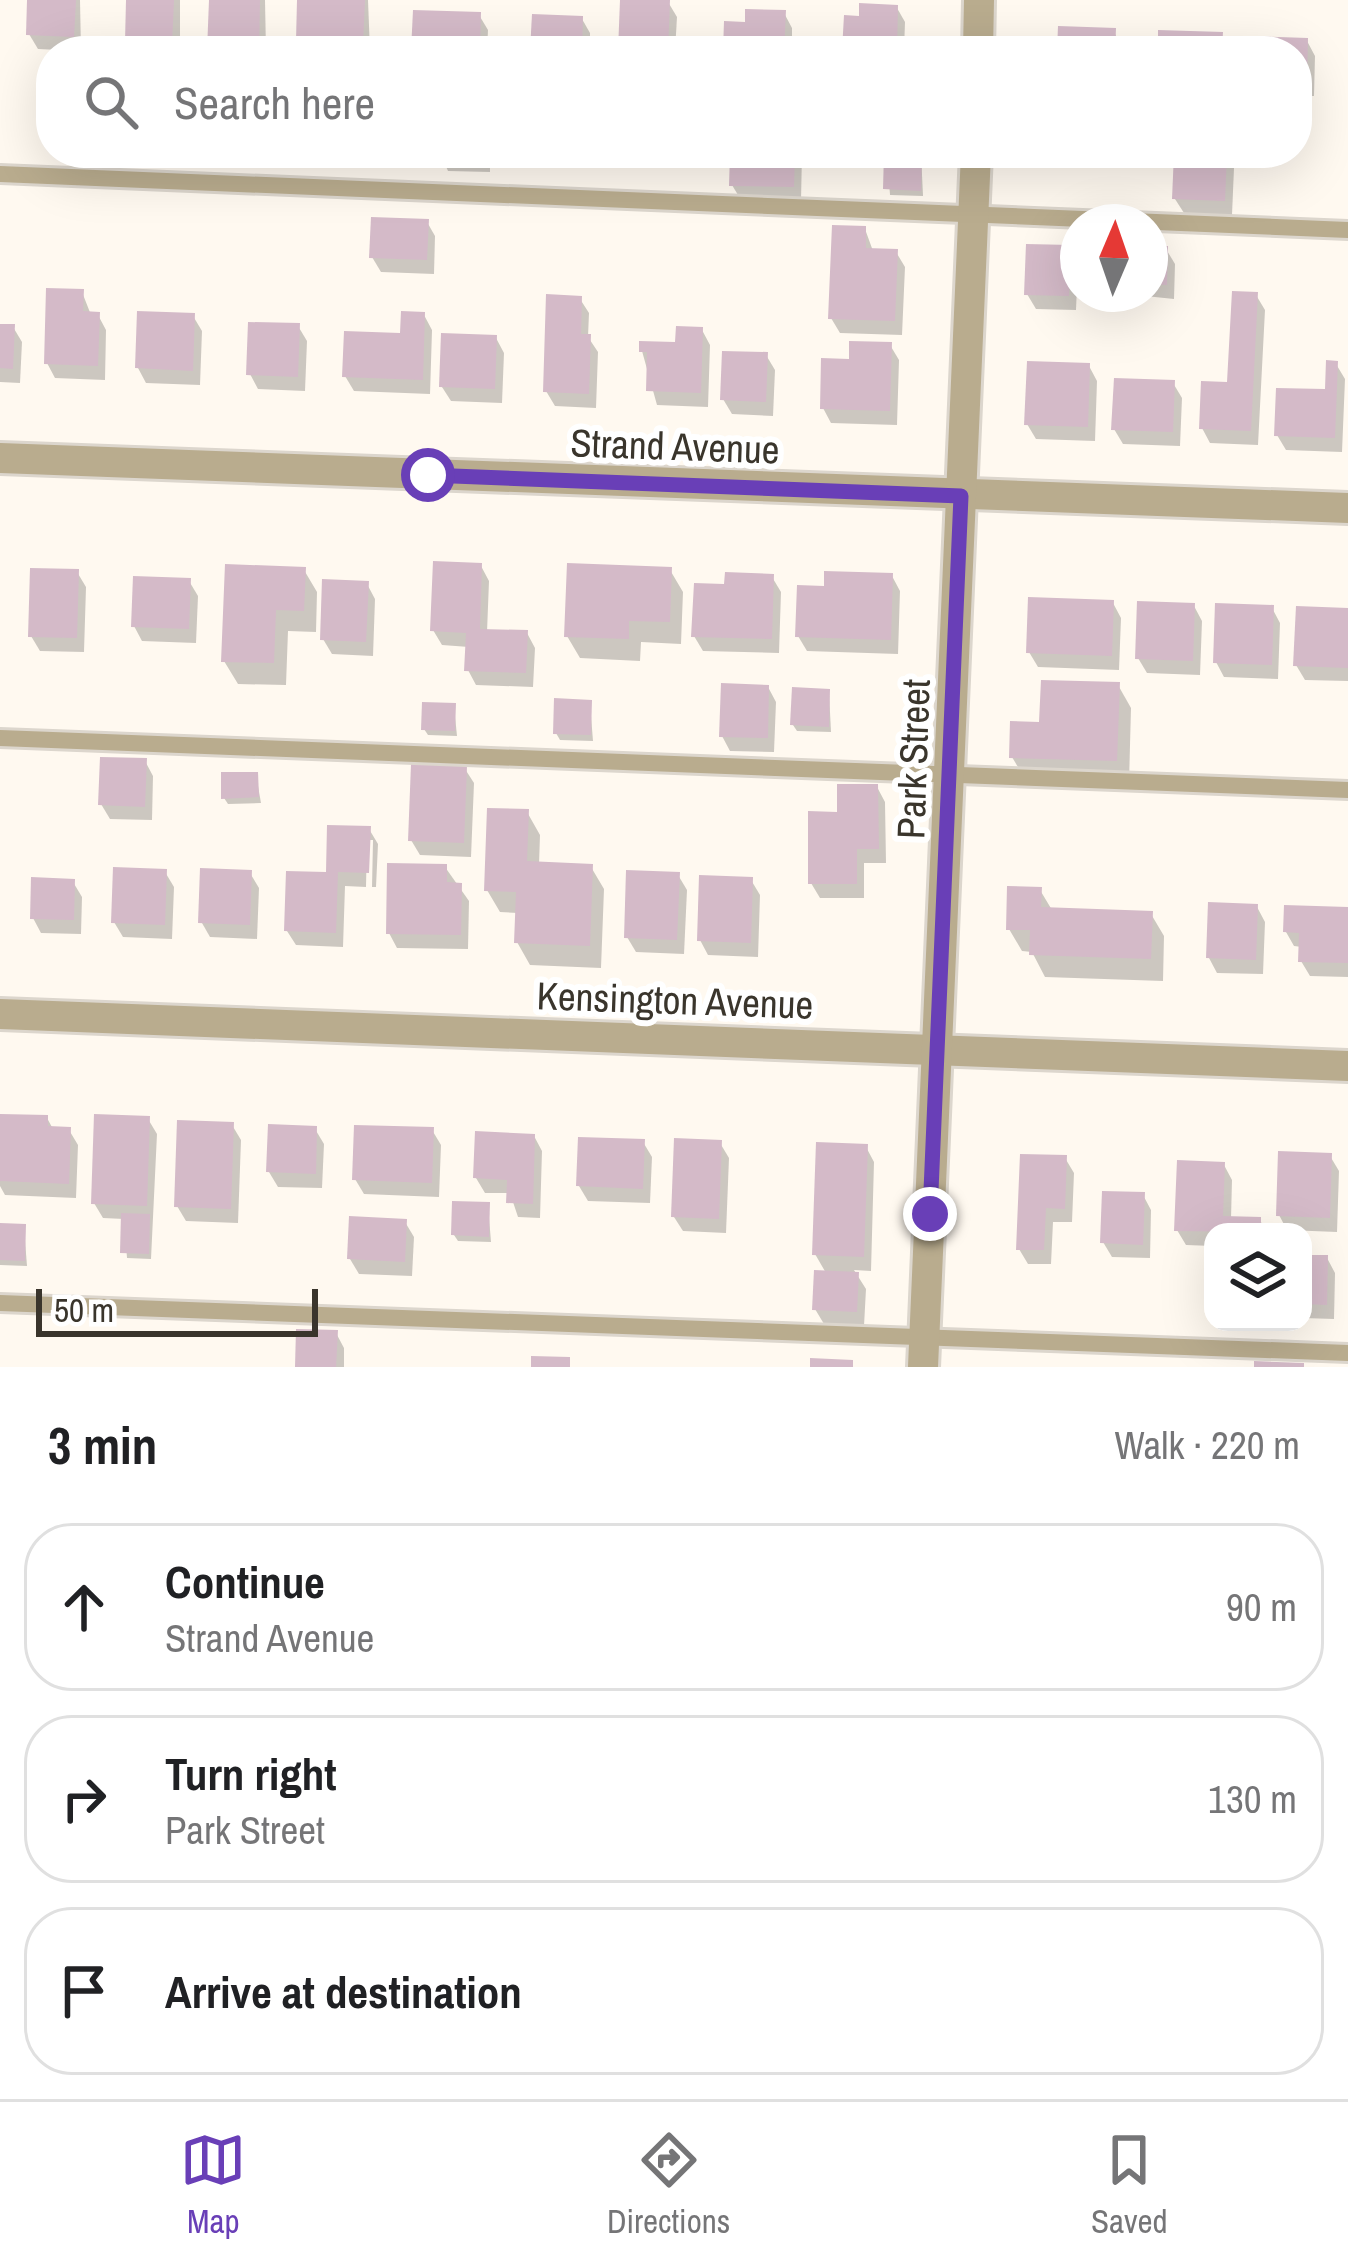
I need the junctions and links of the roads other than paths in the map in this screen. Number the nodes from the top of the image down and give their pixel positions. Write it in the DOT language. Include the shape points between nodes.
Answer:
graph roads {
  1 [pos="979,0"];
  2 [pos="978,36"];
  3 [pos="976,168"];
  4 [pos="0,174"];
  5 [pos="975,213"];
  6 [pos="1348,230"];
  7 [pos="0,458"];
  8 [pos="961,496"];
  9 [pos="1348,508"];
  10 [pos="0,738"];
  11 [pos="952,775"];
  12 [pos="1348,790"];
  13 [pos="0,1014"];
  14 [pos="938,1048"];
  15 [pos="1348,1066"];
  16 [pos="0,1303"];
  17 [pos="924,1335"];
  18 [pos="1348,1353"];
  19 [pos="923,1367"];
  1 -- 2 [label="street"];
  3 -- 5 [label="street, Park Street"];
  4 -- 5 [label="lane"];
  5 -- 6 [label="lane"];
  5 -- 8 [label="street, Park Street"];
  7 -- 8 [label="street, Strand Avenue"];
  8 -- 9 [label="street, Strand Avenue"];
  8 -- 11 [label="street, Park Street"];
  10 -- 11 [label="lane"];
  11 -- 12 [label="lane"];
  11 -- 14 [label="street, Park Street"];
  13 -- 14 [label="street, Kensington Avenue"];
  14 -- 15 [label="street, Kensington Avenue"];
  14 -- 17 [label="street, Park Street"];
  16 -- 17 [label="lane"];
  17 -- 18 [label="lane"];
  17 -- 19 [label="street, Park Street"];
}
